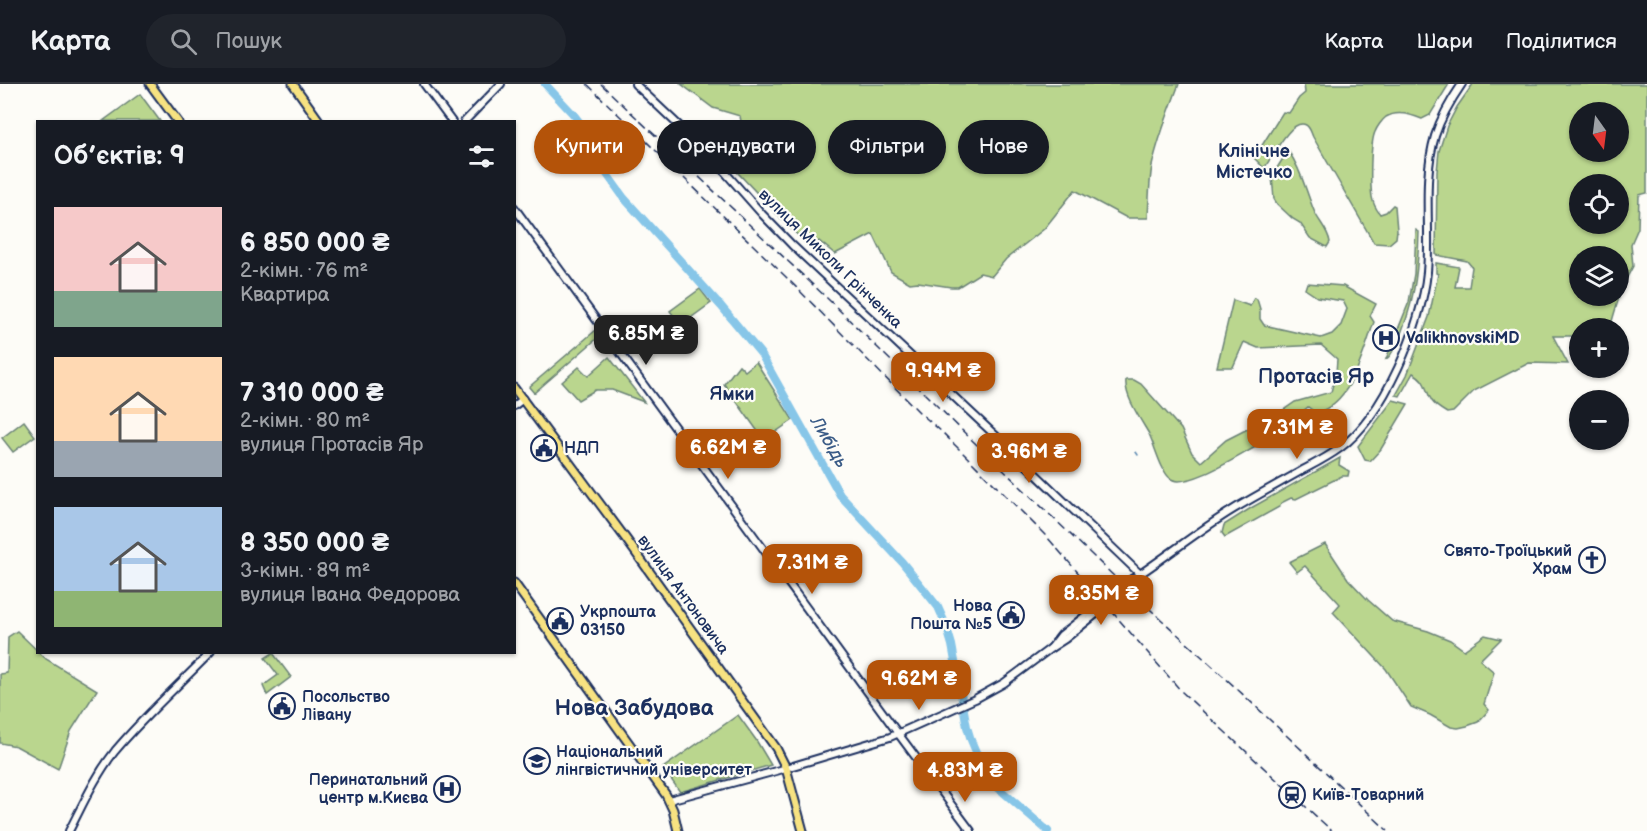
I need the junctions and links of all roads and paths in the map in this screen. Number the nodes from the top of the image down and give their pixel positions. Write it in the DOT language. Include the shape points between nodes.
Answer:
graph roads {
  1 [pos="150,84"];
  2 [pos="293,84"];
  3 [pos="424,84"];
  4 [pos="501,84"];
  5 [pos="635,84"];
  6 [pos="1462,84"];
  7 [pos="177,120"];
  8 [pos="319,120"];
  9 [pos="451,120"];
  10 [pos="466,120"];
  11 [pos="516,210"];
  12 [pos="516,390"];
  13 [pos="523,399"];
  14 [pos="516,404"];
  15 [pos="1140,574"];
  16 [pos="516,586"];
  17 [pos="209,654"];
  18 [pos="898,734"];
  19 [pos="786,768"];
  20 [pos="669,800"];
  21 [pos="69,831"];
  22 [pos="678,831"];
  23 [pos="803,831"];
  24 [pos="971,831"];
  1 -- 7 [label="main road"];
  2 -- 8 [label="main road"];
  3 -- 9 [label="main road"];
  4 -- 10 [label="main road"];
  5 -- 15 [label="main road, вулиця Миколи Грінченка" via="708,153 792,245"];
  6 -- 15 [label="main road" via="1439,124 1431,153 1423,299 1398,367 1367,421 1334,453 1226,514"];
  11 -- 18 [label="main road"];
  12 -- 13 [label="main road, вулиця Антоновича"];
  13 -- 14 [label="main road"];
  13 -- 19 [label="main road, вулиця Антоновича" via="771,740"];
  15 -- 18 [label="main road" via="1065,639 1004,683"];
  16 -- 20 [label="main road"];
  17 -- 21 [label="main road" via="115,752"];
  18 -- 19 [label="main road"];
  18 -- 24 [label="main road"];
  19 -- 20 [label="main road"];
  19 -- 23 [label="main road, вулиця Антоновича"];
  20 -- 22 [label="main road"];
}
